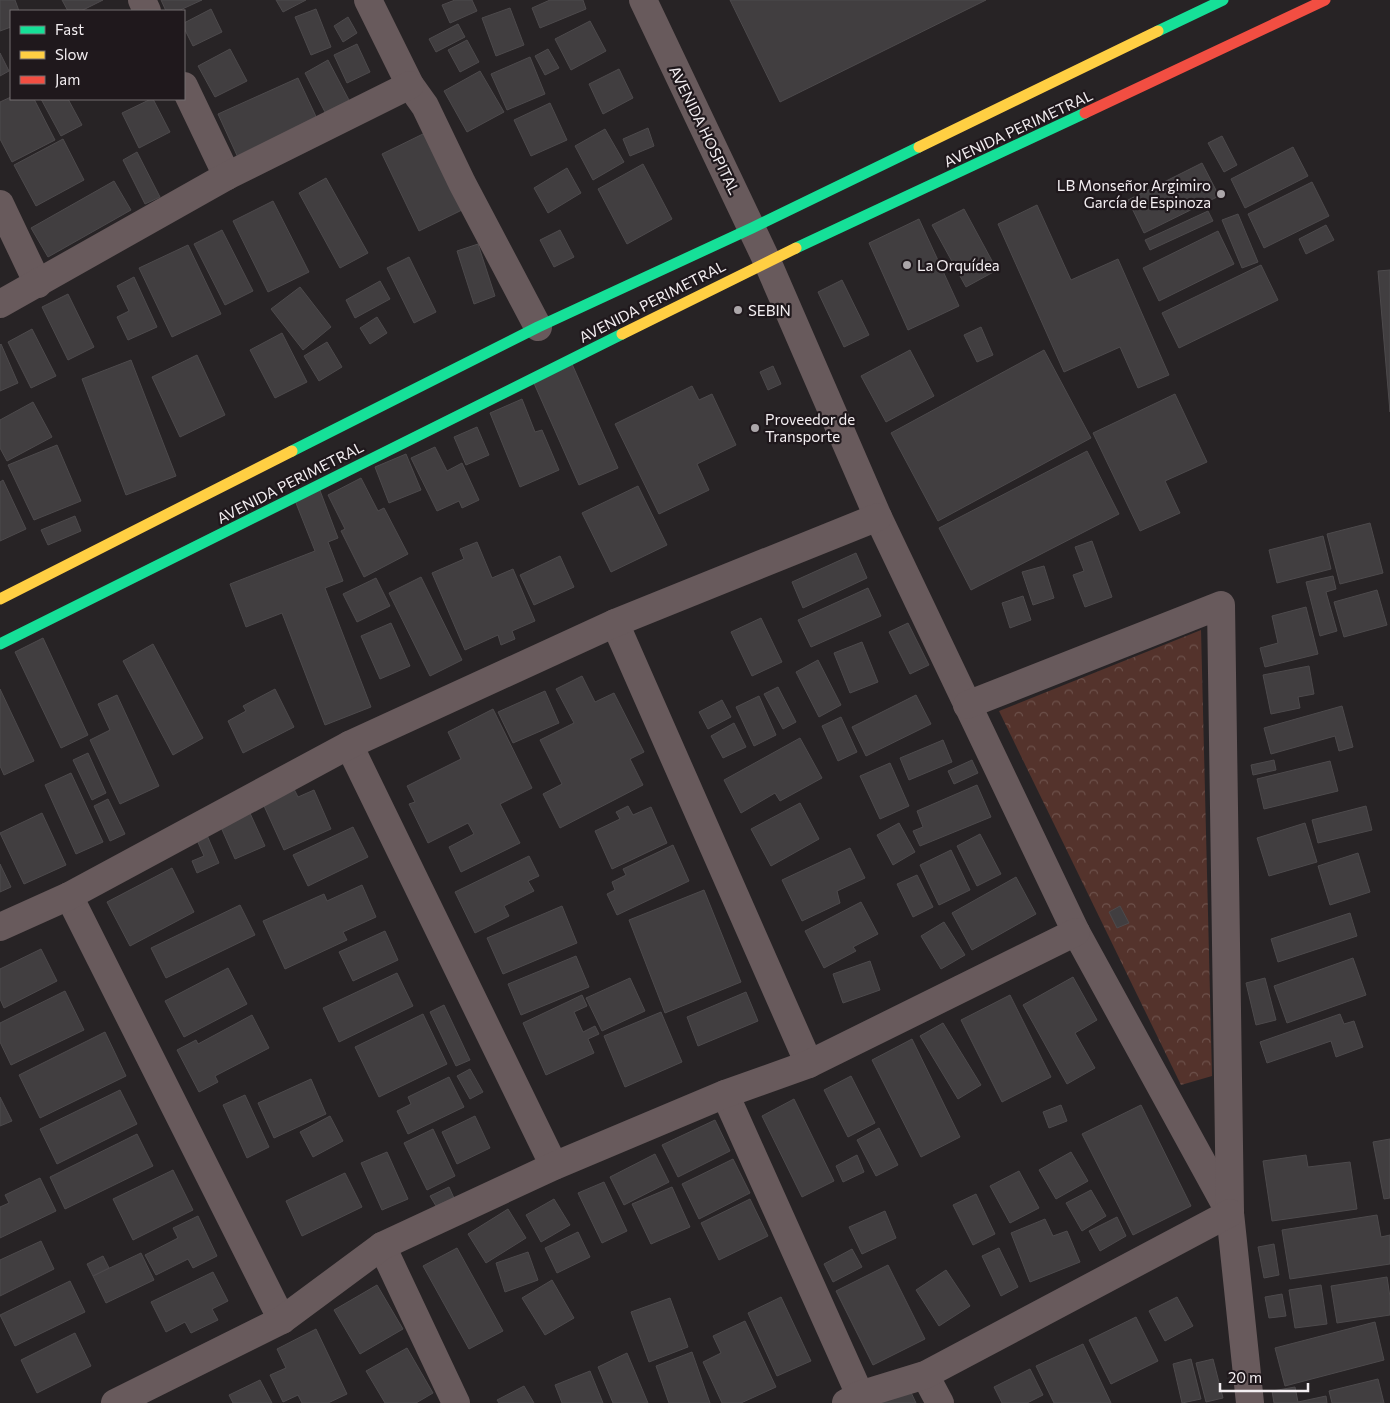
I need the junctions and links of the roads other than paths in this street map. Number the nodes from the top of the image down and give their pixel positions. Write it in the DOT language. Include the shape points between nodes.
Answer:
graph roads {
  1 [pos="368,0"];
  2 [pos="643,0"];
  3 [pos="1223,0"];
  4 [pos="1325,0"];
  5 [pos="410,85"];
  6 [pos="185,88"];
  7 [pos="227,176"];
  8 [pos="0,204"];
  9 [pos="752,228"];
  10 [pos="767,261"];
  11 [pos="38,284"];
  12 [pos="0,304"];
  13 [pos="538,327"];
  14 [pos="878,517"];
  15 [pos="0,599"];
  16 [pos="615,623"];
  17 [pos="0,644"];
  18 [pos="967,705"];
  19 [pos="349,745"];
  20 [pos="69,896"];
  21 [pos="0,927"];
  22 [pos="1076,932"];
  23 [pos="809,1064"];
  24 [pos="725,1094"];
  25 [pos="554,1166"];
  26 [pos="1230,1213"];
  27 [pos="382,1246"];
  28 [pos="282,1320"];
  29 [pos="925,1376"];
  30 [pos="853,1399"];
  31 [pos="114,1403"];
  32 [pos="456,1403"];
  33 [pos="940,1403"];
  34 [pos="1250,1403"];
  1 -- 5 [label="street"];
  2 -- 9 [label="street, AVENIDA HOSPITAL"];
  3 -- 9 [label="street, AVENIDA PERIMETRAL"];
  4 -- 10 [label="street, AVENIDA PERIMETRAL"];
  5 -- 7 [label="street"];
  5 -- 13 [label="street" via="425,106"];
  6 -- 7 [label="street"];
  7 -- 11 [label="street"];
  8 -- 11 [label="street"];
  9 -- 10 [label="street, AVENIDA HOSPITAL"];
  9 -- 13 [label="street, AVENIDA PERIMETRAL"];
  10 -- 14 [label="street, AVENIDA HOSPITAL"];
  10 -- 17 [label="street, AVENIDA PERIMETRAL"];
  11 -- 12 [label="street"];
  13 -- 15 [label="street, AVENIDA PERIMETRAL"];
  14 -- 16 [label="street"];
  14 -- 18 [label="street, AVENIDA HOSPITAL"];
  16 -- 19 [label="street"];
  16 -- 23 [label="street"];
  18 -- 22 [label="street, AVENIDA HOSPITAL"];
  18 -- 26 [label="street" via="1220,605"];
  19 -- 20 [label="street"];
  19 -- 25 [label="street"];
  20 -- 21 [label="street"];
  20 -- 28 [label="street"];
  22 -- 23 [label="street"];
  22 -- 26 [label="street, AVENIDA HOSPITAL"];
  23 -- 24 [label="street"];
  24 -- 25 [label="street"];
  24 -- 30 [label="street"];
  25 -- 27 [label="street"];
  26 -- 29 [label="street"];
  26 -- 34 [label="street"];
  27 -- 28 [label="street"];
  27 -- 32 [label="street"];
  28 -- 31 [label="street"];
  29 -- 30 [label="street"];
  29 -- 33 [label="street"];
}
